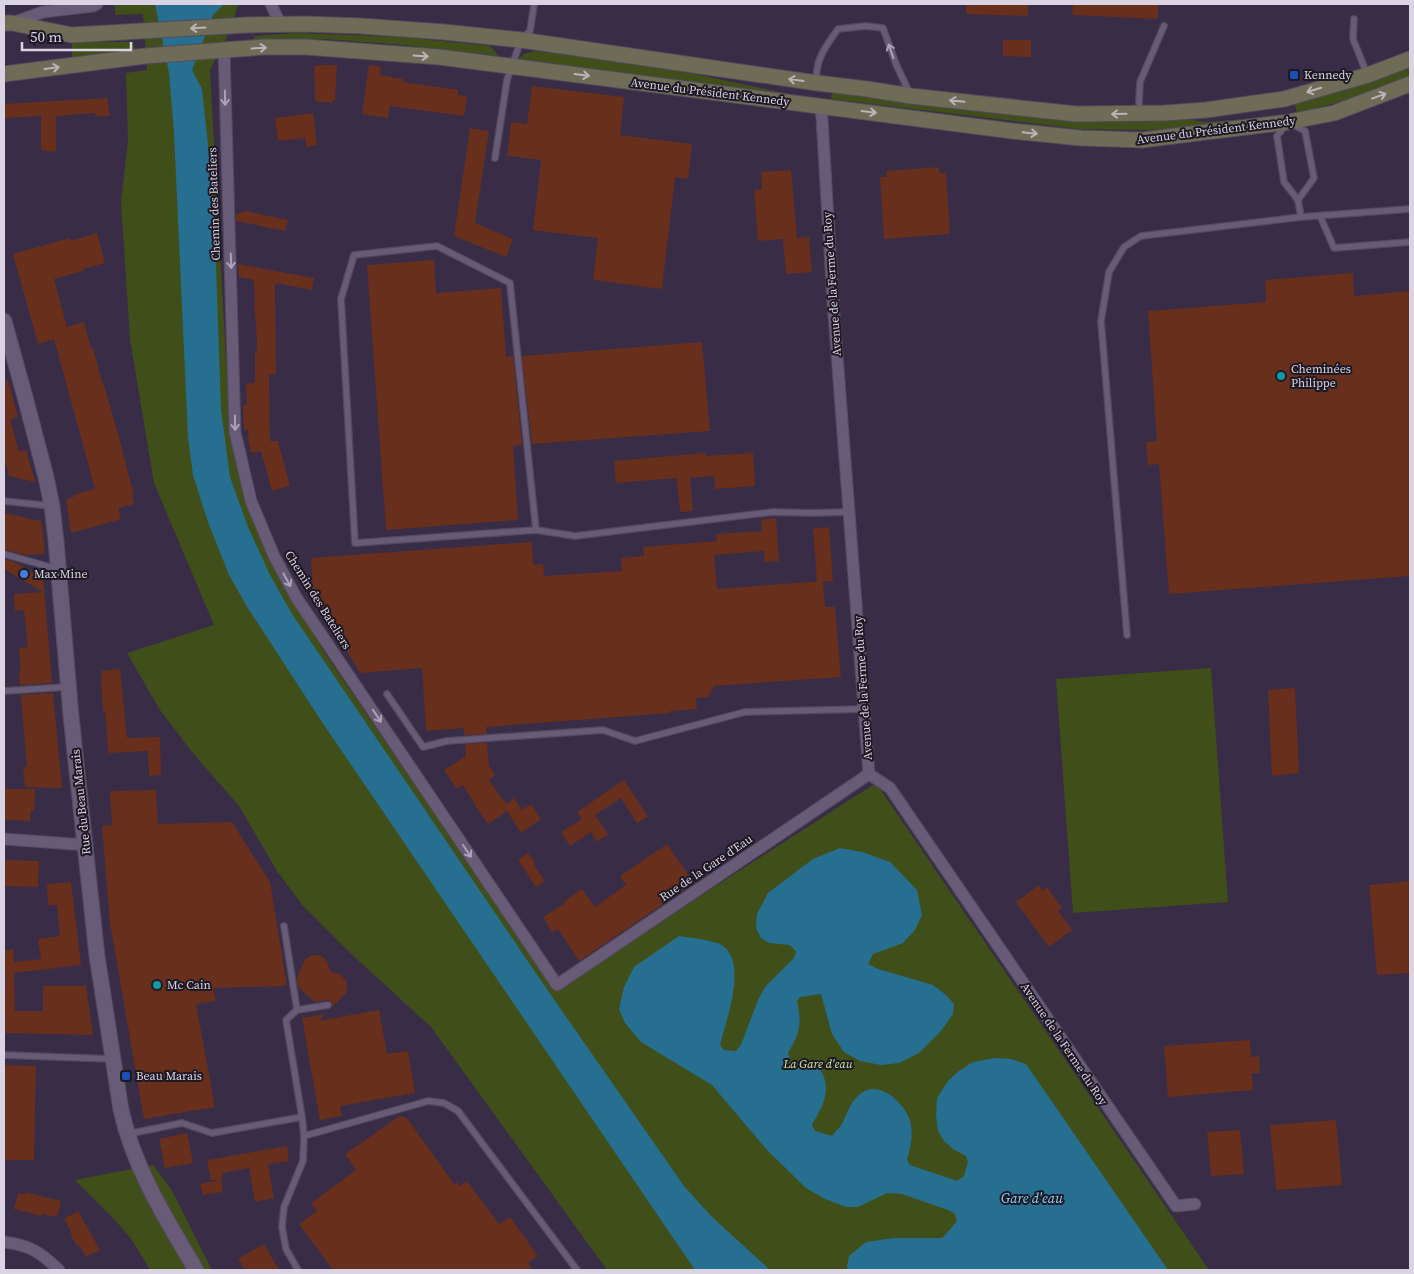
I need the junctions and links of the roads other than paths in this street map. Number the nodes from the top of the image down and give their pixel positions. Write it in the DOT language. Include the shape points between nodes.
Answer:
graph roads {
  1 [pos="98,4"];
  2 [pos="271,4"];
  3 [pos="534,5"];
  4 [pos="1354,19"];
  5 [pos="8,23"];
  6 [pos="280,24"];
  7 [pos="1164,26"];
  8 [pos="521,40"];
  9 [pos="217,51"];
  10 [pos="1410,59"];
  11 [pos="511,66"];
  12 [pos="4,74"];
  13 [pos="1368,75"];
  14 [pos="817,83"];
  15 [pos="1410,84"];
  16 [pos="911,96"];
  17 [pos="1284,99"];
  18 [pos="820,106"];
  19 [pos="1140,113"];
  20 [pos="1288,122"];
  21 [pos="496,158"];
  22 [pos="1298,200"];
  23 [pos="1410,209"];
  24 [pos="1320,216"];
  25 [pos="1301,217"];
  26 [pos="1410,242"];
  27 [pos="4,321"];
  28 [pos="4,501"];
  29 [pos="52,506"];
  30 [pos="849,512"];
  31 [pos="536,530"];
  32 [pos="4,554"];
  33 [pos="58,569"];
  34 [pos="1127,635"];
  35 [pos="68,687"];
  36 [pos="4,691"];
  37 [pos="387,694"];
  38 [pos="864,708"];
  39 [pos="869,774"];
  40 [pos="4,839"];
  41 [pos="86,845"];
  42 [pos="284,926"];
  43 [pos="557,985"];
  44 [pos="328,1005"];
  45 [pos="297,1010"];
  46 [pos="4,1055"];
  47 [pos="113,1059"];
  48 [pos="302,1117"];
  49 [pos="127,1134"];
  50 [pos="304,1136"];
  51 [pos="1195,1204"];
  52 [pos="4,1242"];
  53 [pos="59,1270"];
  54 [pos="196,1270"];
  55 [pos="298,1270"];
  56 [pos="577,1270"];
  1 -- 5 [label="street" via="43,12"];
  2 -- 6 [label="street"];
  3 -- 8 [label="lane" via="530,31"];
  4 -- 13 [label="lane" via="1353,39"];
  6 -- 5 [label="main road, Avenue du Président Kennedy, one-way" via="72,35"];
  6 -- 8 [label="main road, Avenue du Président Kennedy" via="361,26"];
  7 -- 19 [label="lane" via="1140,82"];
  8 -- 11 [label="lane"];
  14 -- 8 [label="main road, Avenue du Président Kennedy, one-way"];
  9 -- 11 [label="main road, Avenue du Président Kennedy, one-way" via="306,47"];
  12 -- 9 [label="main road, Avenue du Président Kennedy, one-way" via="145,56"];
  9 -- 43 [label="street, Chemin des Bateliers, one-way" via="235,432 251,501 274,556 296,597"];
  10 -- 13 [label="main road, Avenue du Président Kennedy"];
  11 -- 18 [label="main road, Avenue du Président Kennedy, one-way"];
  11 -- 21 [label="lane"];
  13 -- 17 [label="main road, Avenue du Président Kennedy, one-way"];
  14 -- 16 [label="main road, Avenue du Président Kennedy"];
  16 -- 14 [label="lane, one-way" via="883,28 838,29 821,54"];
  14 -- 18 [label="main road, Avenue de la Ferme du Roy"];
  20 -- 15 [label="main road, Avenue du Président Kennedy, one-way" via="1334,113"];
  19 -- 16 [label="main road, Avenue du Président Kennedy, one-way" via="1076,114"];
  17 -- 19 [label="main road, Avenue du Président Kennedy" via="1206,110"];
  17 -- 20 [label="main road"];
  18 -- 20 [label="main road, Avenue du Président Kennedy, one-way" via="1081,138 1142,140"];
  18 -- 30 [label="street, Avenue de la Ferme du Roy"];
  20 -- 22 [label="lane" via="1277,136 1284,182"];
  20 -- 22 [label="lane" via="1305,131 1314,178"];
  22 -- 25 [label="lane"];
  23 -- 24 [label="lane"];
  24 -- 25 [label="lane"];
  24 -- 26 [label="lane" via="1334,248"];
  25 -- 34 [label="lane" via="1141,236 1124,247 1109,272 1102,321"];
  27 -- 29 [label="street, Rue du Beau Marais"];
  28 -- 29 [label="lane"];
  29 -- 33 [label="street, Rue du Beau Marais"];
  30 -- 31 [label="lane" via="773,512 574,536"];
  30 -- 38 [label="street, Avenue de la Ferme du Roy"];
  31 -- 31 [label="lane" via="355,544 341,299 354,255 437,246 510,283"];
  32 -- 33 [label="lane"];
  33 -- 35 [label="street, Rue du Beau Marais"];
  35 -- 36 [label="lane"];
  35 -- 41 [label="street, Rue du Beau Marais"];
  37 -- 38 [label="lane" via="423,747 446,741 603,730 635,740 744,712"];
  38 -- 39 [label="street, Avenue de la Ferme du Roy"];
  39 -- 43 [label="street, Rue de la Gare d'Eau"];
  39 -- 51 [label="street, Avenue de la Ferme du Roy" via="890,788 1176,1206"];
  40 -- 41 [label="street"];
  41 -- 47 [label="street, Rue du Beau Marais" via="97,956"];
  42 -- 45 [label="lane"];
  44 -- 45 [label="lane"];
  45 -- 48 [label="lane" via="286,1020"];
  46 -- 47 [label="lane"];
  47 -- 49 [label="street, Rue du Beau Marais"];
  48 -- 49 [label="lane" via="212,1132 182,1123"];
  48 -- 50 [label="lane"];
  49 -- 54 [label="street, Rue du Beau Marais" via="153,1196"];
  50 -- 55 [label="lane" via="303,1161 284,1207 282,1228 286,1249"];
  50 -- 56 [label="lane" via="428,1101 444,1103 458,1111"];
  52 -- 53 [label="street" via="23,1245 43,1255"];
}
